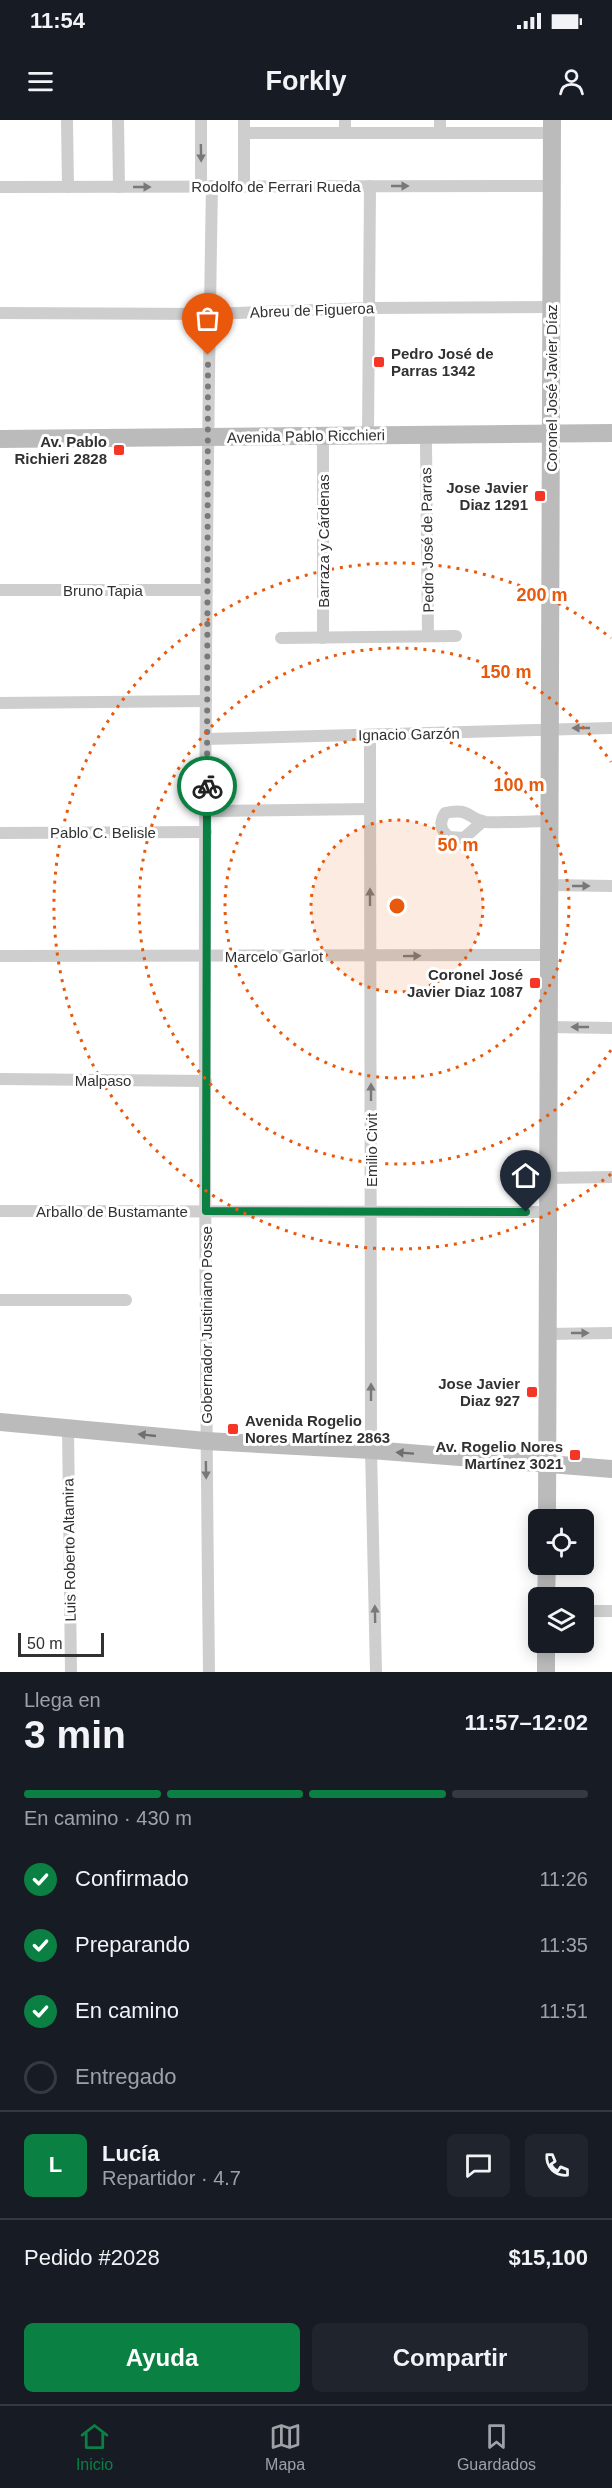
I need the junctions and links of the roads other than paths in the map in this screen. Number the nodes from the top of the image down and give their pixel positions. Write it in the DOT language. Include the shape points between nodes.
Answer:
graph roads {
  1 [pos="67,120"];
  2 [pos="118,120"];
  3 [pos="201,120"];
  4 [pos="244,126"];
  5 [pos="345,126"];
  6 [pos="440,126"];
  7 [pos="552,126"];
  8 [pos="207,186"];
  9 [pos="244,186"];
  10 [pos="370,186"];
  11 [pos="552,186"];
  12 [pos="0,187"];
  13 [pos="68,187"];
  14 [pos="119,187"];
  15 [pos="551,307"];
  16 [pos="369,308"];
  17 [pos="0,313"];
  18 [pos="210,314"];
  19 [pos="612,433"];
  20 [pos="368,435"];
  21 [pos="550,438"];
  22 [pos="0,439"];
  23 [pos="206,441"];
  24 [pos="612,442"];
  25 [pos="323,444"];
  26 [pos="426,444"];
  27 [pos="0,447"];
  28 [pos="0,590"];
  29 [pos="206,590"];
  30 [pos="428,636"];
  31 [pos="456,636"];
  32 [pos="281,638"];
  33 [pos="323,638"];
  34 [pos="206,700"];
  35 [pos="0,703"];
  36 [pos="612,728"];
  37 [pos="549,729"];
  38 [pos="370,735"];
  39 [pos="206,739"];
  40 [pos="369,809"];
  41 [pos="207,810"];
  42 [pos="549,821"];
  43 [pos="482,822"];
  44 [pos="206,832"];
  45 [pos="0,833"];
  46 [pos="549,885"];
  47 [pos="612,886"];
  48 [pos="549,955"];
  49 [pos="0,956"];
  50 [pos="206,956"];
  51 [pos="370,956"];
  52 [pos="548,1027"];
  53 [pos="612,1028"];
  54 [pos="0,1079"];
  55 [pos="206,1081"];
  56 [pos="548,1178"];
  57 [pos="612,1178"];
  58 [pos="0,1211"];
  59 [pos="206,1211"];
  60 [pos="372,1212"];
  61 [pos="548,1212"];
  62 [pos="0,1300"];
  63 [pos="126,1300"];
  64 [pos="612,1333"];
  65 [pos="547,1334"];
  66 [pos="0,1422"];
  67 [pos="68,1427"];
  68 [pos="206,1441"];
  69 [pos="371,1450"];
  70 [pos="547,1463"];
  71 [pos="612,1468"];
  72 [pos="547,1509"];
  73 [pos="594,1611"];
  74 [pos="612,1611"];
  75 [pos="546,1653"];
  76 [pos="71,1672"];
  77 [pos="209,1672"];
  78 [pos="376,1672"];
  79 [pos="546,1672"];
  1 -- 13 [label="street"];
  2 -- 14 [label="street"];
  3 -- 8 [label="street, Gobernador Justiniano Posse, one-way"];
  4 -- 5 [label="street"];
  4 -- 9 [label="street"];
  5 -- 6 [label="street"];
  6 -- 7 [label="street"];
  7 -- 11 [label="main road, Coronel José Javier Díaz"];
  8 -- 9 [label="street, Rodolfo de Ferrari Rueda"];
  14 -- 8 [label="street, Rodolfo de Ferrari Rueda, one-way"];
  8 -- 18 [label="street, Gobernador Justiniano Posse"];
  9 -- 10 [label="street, Rodolfo de Ferrari Rueda"];
  10 -- 11 [label="street, Rodolfo de Ferrari Rueda, one-way"];
  10 -- 16 [label="street"];
  11 -- 15 [label="main road, Coronel José Javier Díaz"];
  12 -- 13 [label="street, Rodolfo de Ferrari Rueda"];
  13 -- 14 [label="street, Rodolfo de Ferrari Rueda"];
  15 -- 16 [label="street, Abreu de Figueroa"];
  15 -- 21 [label="main road, Coronel José Javier Díaz"];
  16 -- 18 [label="street, Abreu de Figueroa"];
  16 -- 20 [label="street"];
  17 -- 18 [label="street, Abreu de Figueroa"];
  18 -- 23 [label="street, Gobernador Justiniano Posse"];
  19 -- 21 [label="main road, Avenida Pablo Ricchieri"];
  20 -- 21 [label="main road, Avenida Pablo Ricchieri"];
  20 -- 23 [label="main road, Avenida Pablo Ricchieri"];
  21 -- 24 [label="main road, Avenida Pablo Ricchieri"];
  21 -- 26 [label="main road, Avenida Pablo Ricchieri"];
  21 -- 37 [label="main road, Coronel José Javier Díaz"];
  22 -- 23 [label="main road, Avenida Pablo Ricchieri"];
  23 -- 25 [label="main road, Avenida Pablo Ricchieri"];
  23 -- 27 [label="main road, Avenida Pablo Ricchieri"];
  23 -- 29 [label="street, Gobernador Justiniano Posse"];
  25 -- 26 [label="main road, Avenida Pablo Ricchieri"];
  25 -- 33 [label="street, Barraza y Cárdenas"];
  26 -- 30 [label="street, Pedro José de Parras"];
  28 -- 29 [label="street, Bruno Tapia"];
  29 -- 34 [label="street, Gobernador Justiniano Posse"];
  30 -- 31 [label="street"];
  30 -- 33 [label="street"];
  32 -- 33 [label="street"];
  34 -- 35 [label="street"];
  34 -- 39 [label="street, Gobernador Justiniano Posse"];
  36 -- 37 [label="street, Ignacio Garzón, one-way"];
  37 -- 38 [label="street, Ignacio Garzón"];
  37 -- 42 [label="main road, Coronel José Javier Díaz"];
  38 -- 39 [label="street, Ignacio Garzón"];
  38 -- 40 [label="street, Emilio Civit"];
  39 -- 41 [label="street, Gobernador Justiniano Posse"];
  40 -- 41 [label="street"];
  51 -- 40 [label="street, Emilio Civit, one-way"];
  41 -- 44 [label="street, Gobernador Justiniano Posse"];
  42 -- 43 [label="street"];
  42 -- 46 [label="main road, Coronel José Javier Díaz"];
  44 -- 45 [label="street, Pablo C. Belisle"];
  44 -- 50 [label="street, Gobernador Justiniano Posse"];
  46 -- 47 [label="street, one-way"];
  46 -- 48 [label="main road, Coronel José Javier Díaz"];
  51 -- 48 [label="street, Marcelo Garlot, one-way"];
  48 -- 52 [label="main road, Coronel José Javier Díaz"];
  49 -- 50 [label="street, Marcelo Garlot"];
  50 -- 51 [label="street, Marcelo Garlot"];
  50 -- 55 [label="street, Gobernador Justiniano Posse"];
  60 -- 51 [label="street, Emilio Civit, one-way"];
  53 -- 52 [label="street, one-way"];
  52 -- 56 [label="main road, Coronel José Javier Díaz"];
  54 -- 55 [label="street, Malpaso"];
  55 -- 59 [label="street, Gobernador Justiniano Posse"];
  56 -- 57 [label="street"];
  56 -- 61 [label="main road, Coronel José Javier Díaz"];
  58 -- 59 [label="street, Arballo de Bustamante"];
  59 -- 60 [label="street, Arballo de Bustamante"];
  59 -- 68 [label="street, Gobernador Justiniano Posse"];
  60 -- 61 [label="street, Arballo de Bustamante"];
  69 -- 60 [label="street, Emilio Civit, one-way"];
  61 -- 65 [label="main road, Coronel José Javier Díaz"];
  62 -- 63 [label="street"];
  65 -- 64 [label="street, one-way"];
  65 -- 70 [label="main road, Coronel José Javier Díaz"];
  66 -- 67 [label="main road"];
  68 -- 67 [label="main road, one-way"];
  67 -- 76 [label="street, Luis Roberto Altamira"];
  68 -- 69 [label="main road"];
  68 -- 77 [label="street, Gobernador Justiniano Posse, one-way"];
  70 -- 69 [label="main road, one-way"];
  78 -- 69 [label="street, Emilio Civit, one-way"];
  70 -- 71 [label="main road"];
  70 -- 72 [label="main road, Coronel José Javier Díaz"];
  73 -- 74 [label="street"];
  75 -- 79 [label="main road"];
}
